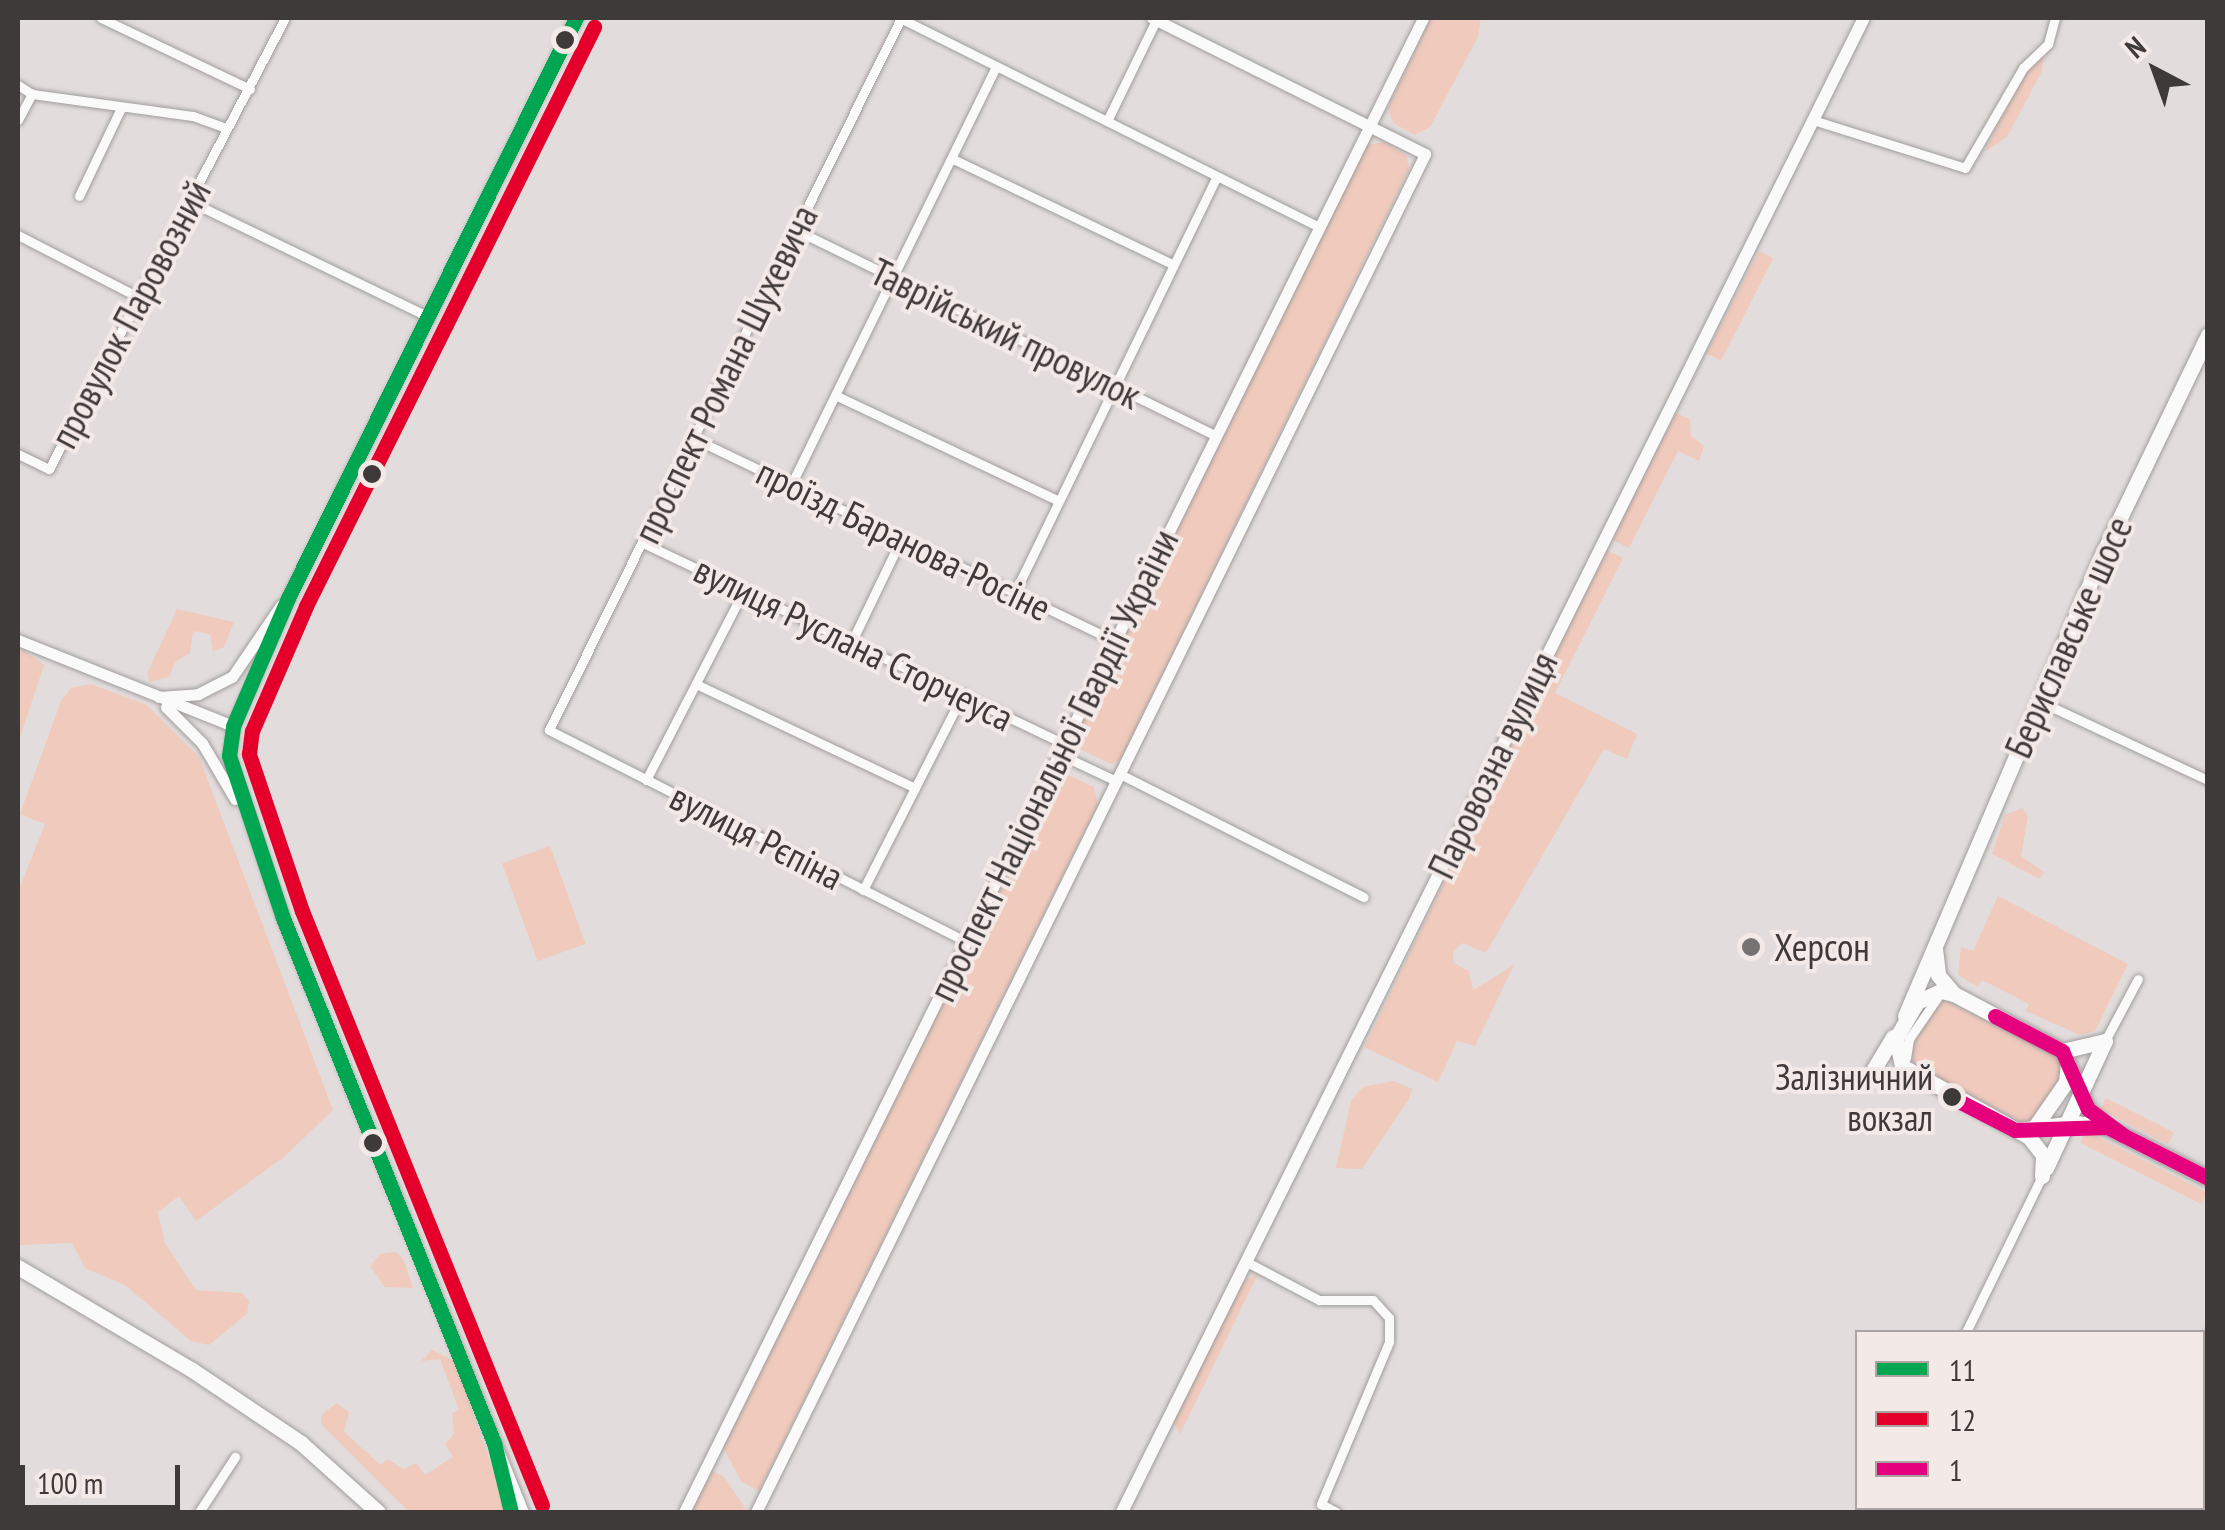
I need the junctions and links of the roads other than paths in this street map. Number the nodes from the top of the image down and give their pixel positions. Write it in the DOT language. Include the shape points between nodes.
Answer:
graph roads {
  1 [pos="101,18"];
  2 [pos="285,18"];
  3 [pos="576,18"];
  4 [pos="901,18"];
  5 [pos="1155,18"];
  6 [pos="1864,18"];
  7 [pos="2055,18"];
  8 [pos="1420,19"];
  9 [pos="996,66"];
  10 [pos="18,85"];
  11 [pos="250,90"];
  12 [pos="32,94"];
  13 [pos="121,108"];
  14 [pos="18,120"];
  15 [pos="1814,120"];
  16 [pos="1107,121"];
  17 [pos="1368,126"];
  18 [pos="226,128"];
  19 [pos="953,159"];
  20 [pos="1217,176"];
  21 [pos="79,196"];
  22 [pos="189,201"];
  23 [pos="1320,226"];
  24 [pos="796,230"];
  25 [pos="18,235"];
  26 [pos="1172,264"];
  27 [pos="893,278"];
  28 [pos="138,297"];
  29 [pos="429,317"];
  30 [pos="2208,335"];
  31 [pos="1114,384"];
  32 [pos="837,396"];
  33 [pos="1216,436"];
  34 [pos="693,438"];
  35 [pos="18,454"];
  36 [pos="791,486"];
  37 [pos="1057,500"];
  38 [pos="901,539"];
  39 [pos="643,543"];
  40 [pos="745,588"];
  41 [pos="1015,592"];
  42 [pos="288,598"];
  43 [pos="18,640"];
  44 [pos="1114,641"];
  45 [pos="852,642"];
  46 [pos="696,684"];
  47 [pos="963,694"];
  48 [pos="150,697"];
  49 [pos="2039,702"];
  50 [pos="232,726"];
  51 [pos="549,730"];
  52 [pos="1061,749"];
  53 [pos="1118,778"];
  54 [pos="646,780"];
  55 [pos="2208,780"];
  56 [pos="915,788"];
  57 [pos="242,811"];
  58 [pos="863,890"];
  59 [pos="1364,897"];
  60 [pos="966,942"];
  61 [pos="1936,943"];
  62 [pos="2138,979"];
  63 [pos="1954,994"];
  64 [pos="1901,1022"];
  65 [pos="2105,1042"];
  66 [pos="2065,1055"];
  67 [pos="1914,1077"];
  68 [pos="2083,1094"];
  69 [pos="2068,1124"];
  70 [pos="2107,1128"];
  71 [pos="2028,1130"];
  72 [pos="2042,1176"];
  73 [pos="2208,1178"];
  74 [pos="1245,1261"];
  75 [pos="18,1267"];
  76 [pos="1967,1330"];
  77 [pos="236,1457"];
  78 [pos="509,1488"];
  79 [pos="199,1512"];
  80 [pos="378,1512"];
  81 [pos="511,1512"];
  82 [pos="524,1512"];
  83 [pos="684,1512"];
  84 [pos="756,1512"];
  85 [pos="1122,1512"];
  86 [pos="1336,1512"];
  1 -- 11 [label="street"];
  2 -- 11 [label="street, провулок Паровозний"];
  3 -- 29 [label="street"];
  4 -- 9 [label="street"];
  4 -- 24 [label="street, проспект Романа Шухевича"];
  5 -- 16 [label="street"];
  5 -- 17 [label="street"];
  6 -- 15 [label="main road, Паровозна вулиця"];
  7 -- 15 [label="street" via="2048,44 2023,68 1966,168"];
  8 -- 17 [label="street, проспект Національної Гвардії України"];
  9 -- 16 [label="street"];
  9 -- 19 [label="street"];
  10 -- 12 [label="street"];
  11 -- 18 [label="street, провулок Паровозний"];
  12 -- 13 [label="street"];
  12 -- 14 [label="street"];
  13 -- 18 [label="street" via="193,116"];
  13 -- 21 [label="street"];
  15 -- 74 [label="main road, Паровозна вулиця"];
  16 -- 20 [label="street"];
  17 -- 23 [label="street, проспект Національної Гвардії України"];
  17 -- 53 [label="street, проспект Національної Гвардії України" via="1425,154"];
  18 -- 22 [label="street, провулок Паровозний"];
  19 -- 26 [label="street"];
  19 -- 27 [label="street"];
  20 -- 23 [label="street"];
  20 -- 26 [label="street"];
  22 -- 28 [label="street, провулок Паровозний"];
  22 -- 29 [label="street"];
  23 -- 33 [label="street, проспект Національної Гвардії України"];
  24 -- 27 [label="street, Таврійський провулок"];
  24 -- 34 [label="street, проспект Романа Шухевича"];
  25 -- 28 [label="street"];
  26 -- 31 [label="street"];
  27 -- 31 [label="street, Таврійський провулок"];
  27 -- 32 [label="street"];
  28 -- 35 [label="street, провулок Паровозний" via="48,469"];
  29 -- 42 [label="street"];
  30 -- 49 [label="main road, Бериславське шосе"];
  31 -- 33 [label="street, Таврійський провулок"];
  31 -- 37 [label="street"];
  32 -- 36 [label="street"];
  32 -- 37 [label="street"];
  33 -- 44 [label="street, проспект Національної Гвардії України"];
  34 -- 36 [label="street, проїзд Баранова-Росіне"];
  34 -- 39 [label="street, проспект Романа Шухевича"];
  36 -- 38 [label="street, проїзд Баранова-Росіне"];
  37 -- 41 [label="street"];
  38 -- 41 [label="street, проїзд Баранова-Росіне"];
  38 -- 45 [label="street"];
  39 -- 40 [label="street, вулиця Руслана Сторчеуса"];
  39 -- 51 [label="street, проспект Романа Шухевича"];
  40 -- 45 [label="street, вулиця Руслана Сторчеуса"];
  40 -- 46 [label="street"];
  41 -- 44 [label="street, проїзд Баранова-Росіне"];
  42 -- 48 [label="street" via="232,677 198,694"];
  42 -- 50 [label="street"];
  43 -- 48 [label="street"];
  44 -- 52 [label="street, проспект Національної Гвардії України"];
  45 -- 47 [label="street, вулиця Руслана Сторчеуса"];
  46 -- 54 [label="street"];
  46 -- 56 [label="street"];
  47 -- 52 [label="street, вулиця Руслана Сторчеуса"];
  47 -- 56 [label="street"];
  48 -- 50 [label="street"];
  48 -- 57 [label="street" via="202,743"];
  49 -- 55 [label="street"];
  49 -- 61 [label="main road, Бериславське шосе"];
  50 -- 57 [label="street" via="229,756"];
  51 -- 54 [label="street, вулиця Рєпіна"];
  52 -- 53 [label="street, вулиця Руслана Сторчеуса"];
  52 -- 60 [label="street, проспект Національної Гвардії України"];
  53 -- 59 [label="street"];
  53 -- 84 [label="street, проспект Національної Гвардії України"];
  54 -- 58 [label="street, вулиця Рєпіна"];
  56 -- 58 [label="street"];
  57 -- 78 [label="street"];
  58 -- 60 [label="street, вулиця Рєпіна"];
  60 -- 83 [label="street, проспект Національної Гвардії України"];
  61 -- 63 [label="main road" via="1936,968"];
  61 -- 64 [label="main road, Бериславське шосе"];
  62 -- 65 [label="street"];
  63 -- 64 [label="main road" via="1929,994"];
  63 -- 66 [label="main road"];
  63 -- 67 [label="street" via="1930,1004 1909,1039 1906,1062"];
  64 -- 67 [label="main road" via="1897,1057"];
  64 -- 67 [label="main road, Бериславське шосе" via="1872,1072"];
  65 -- 66 [label="main road"];
  65 -- 68 [label="main road"];
  66 -- 68 [label="main road"];
  66 -- 71 [label="main road" via="2066,1082 2049,1116"];
  67 -- 71 [label="main road"];
  68 -- 69 [label="main road"];
  68 -- 70 [label="main road"];
  69 -- 70 [label="main road"];
  69 -- 71 [label="main road"];
  69 -- 72 [label="main road"];
  70 -- 73 [label="main road"];
  71 -- 72 [label="main road" via="2040,1148"];
  72 -- 76 [label="street"];
  74 -- 85 [label="main road, Паровозна вулиця"];
  74 -- 86 [label="street" via="1319,1300 1374,1300 1389,1318 1389,1342 1321,1504"];
  75 -- 80 [label="main road" via="301,1444"];
  77 -- 79 [label="street"];
  78 -- 81 [label="street"];
  78 -- 82 [label="street"];
}
